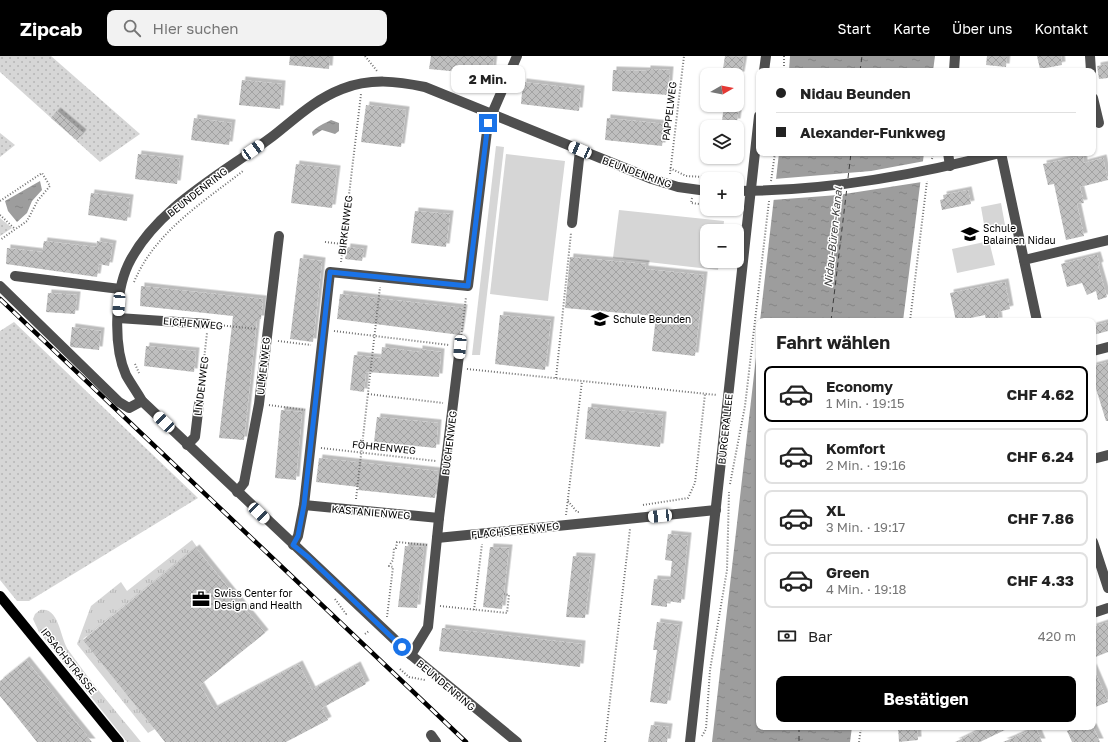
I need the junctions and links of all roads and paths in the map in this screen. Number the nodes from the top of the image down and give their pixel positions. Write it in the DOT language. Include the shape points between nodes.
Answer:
graph roads {
  1 [pos="365,56"];
  2 [pos="517,56"];
  3 [pos="684,56"];
  4 [pos="766,56"];
  5 [pos="784,56"];
  6 [pos="955,56"];
  7 [pos="1090,56"];
  8 [pos="764,68"];
  9 [pos="784,68"];
  10 [pos="954,68"];
  11 [pos="1091,68"];
  12 [pos="382,80"];
  13 [pos="363,83"];
  14 [pos="361,94"];
  15 [pos="369,94"];
  16 [pos="355,97"];
  17 [pos="1096,108"];
  18 [pos="490,113"];
  19 [pos="1100,122"];
  20 [pos="756,143"];
  21 [pos="580,150"];
  22 [pos="775,156"];
  23 [pos="948,156"];
  24 [pos="988,156"];
  25 [pos="1001,156"];
  26 [pos="950,166"];
  27 [pos="248,168"];
  28 [pos="752,180"];
  29 [pos="927,185"];
  30 [pos="771,186"];
  31 [pos="700,190"];
  32 [pos="744,191"];
  33 [pos="770,194"];
  34 [pos="0,201"];
  35 [pos="691,203"];
  36 [pos="700,204"];
  37 [pos="0,215"];
  38 [pos="572,223"];
  39 [pos="15,229"];
  40 [pos="279,236"];
  41 [pos="0,240"];
  42 [pos="1108,240"];
  43 [pos="326,242"];
  44 [pos="342,244"];
  45 [pos="1024,260"];
  46 [pos="340,273"];
  47 [pos="15,276"];
  48 [pos="381,278"];
  49 [pos="0,286"];
  50 [pos="468,286"];
  51 [pos="133,288"];
  52 [pos="120,289"];
  53 [pos="118,318"];
  54 [pos="910,318"];
  55 [pos="1036,318"];
  56 [pos="208,324"];
  57 [pos="333,331"];
  58 [pos="267,335"];
  59 [pos="375,336"];
  60 [pos="321,346"];
  61 [pos="460,347"];
  62 [pos="1108,347"];
  63 [pos="1096,350"];
  64 [pos="132,358"];
  65 [pos="458,368"];
  66 [pos="140,377"];
  67 [pos="556,378"];
  68 [pos="582,381"];
  69 [pos="368,394"];
  70 [pos="705,394"];
  71 [pos="728,396"];
  72 [pos="142,401"];
  73 [pos="199,404"];
  74 [pos="259,404"];
  75 [pos="454,405"];
  76 [pos="314,411"];
  77 [pos="187,445"];
  78 [pos="320,448"];
  79 [pos="362,452"];
  80 [pos="1108,455"];
  81 [pos="1096,458"];
  82 [pos="447,462"];
  83 [pos="237,492"];
  84 [pos="568,501"];
  85 [pos="304,505"];
  86 [pos="642,506"];
  87 [pos="354,509"];
  88 [pos="716,510"];
  89 [pos="583,513"];
  90 [pos="439,518"];
  91 [pos="632,519"];
  92 [pos="565,524"];
  93 [pos="483,533"];
  94 [pos="436,542"];
  95 [pos="293,545"];
  96 [pos="1096,551"];
  97 [pos="1108,588"];
  98 [pos="504,594"];
  99 [pos="0,596"];
  100 [pos="336,596"];
  101 [pos="435,605"];
  102 [pos="1108,608"];
  103 [pos="474,610"];
  104 [pos="1096,612"];
  105 [pos="345,615"];
  106 [pos="388,617"];
  107 [pos="411,655"];
  108 [pos="400,669"];
  109 [pos="425,680"];
  110 [pos="861,730"];
  111 [pos="119,742"];
  112 [pos="517,742"];
  113 [pos="605,742"];
  114 [pos="690,742"];
  115 [pos="699,742"];
  116 [pos="859,742"];
  1 -- 12 [label="path" via="380,73"];
  2 -- 18 [label="street"];
  3 -- 28 [label="path, PAPPELWEG" via="670,168 686,176"];
  4 -- 8 [label="street"];
  5 -- 9 [label="path"];
  6 -- 10 [label="street"];
  7 -- 11 [label="street"];
  12 -- 13 [label="street, BEUNDENRING"];
  12 -- 18 [label="street, BEUNDENRING" via="425,87"];
  13 -- 14 [label="path, BIRKENWEG"];
  13 -- 52 [label="street, BEUNDENRING" via="322,98 299,113 274,135 170,210 128,265"];
  14 -- 15 [label="path"];
  14 -- 16 [label="path"];
  14 -- 44 [label="path, BIRKENWEG"];
  17 -- 19 [label="street"];
  18 -- 21 [label="street, BEUNDENRING"];
  18 -- 50 [label="street"];
  20 -- 28 [label="street, BURGERALLEE"];
  21 -- 31 [label="street, BEUNDENRING" via="652,179"];
  21 -- 38 [label="street"];
  22 -- 30 [label="path"];
  23 -- 26 [label="street"];
  24 -- 26 [label="street"];
  25 -- 45 [label="street"];
  26 -- 32 [label="street" via="838,185"];
  27 -- 51 [label="path" via="181,219 163,236 142,264"];
  28 -- 71 [label="street, BURGERALLEE"];
  29 -- 54 [label="path"];
  33 -- 115 [label="path" via="745,406 730,488 726,570 710,670 706,729"];
  34 -- 39 [label="path" via="42,173 50,186 38,200 27,221"];
  35 -- 36 [label="path"];
  37 -- 39 [label="path"];
  38 -- 67 [label="path"];
  39 -- 41 [label="path"];
  40 -- 58 [label="street, ULMENWEG"];
  42 -- 45 [label="street"];
  43 -- 44 [label="path"];
  44 -- 46 [label="path, BIRKENWEG"];
  45 -- 55 [label="street"];
  46 -- 48 [label="street"];
  46 -- 60 [label="street" via="330,272"];
  47 -- 52 [label="street"];
  48 -- 50 [label="street"];
  48 -- 59 [label="path"];
  49 -- 72 [label="street" via="119,402 129,408"];
  50 -- 61 [label="path"];
  52 -- 53 [label="street, BEUNDENRING"];
  53 -- 56 [label="street, EICHENWEG"];
  53 -- 72 [label="street, BEUNDENRING" via="120,354 126,374"];
  56 -- 58 [label="path, EICHENWEG"];
  56 -- 73 [label="path, LINDENWEG"];
  57 -- 59 [label="path"];
  58 -- 60 [label="path, EICHENWEG"];
  58 -- 74 [label="street, ULMENWEG"];
  59 -- 61 [label="path"];
  59 -- 69 [label="path"];
  60 -- 76 [label="street"];
  61 -- 65 [label="street, BUCHENWEG"];
  62 -- 63 [label="street"];
  64 -- 66 [label="path"];
  65 -- 67 [label="path"];
  65 -- 75 [label="street, BUCHENWEG"];
  67 -- 68 [label="path"];
  68 -- 70 [label="path"];
  68 -- 84 [label="path"];
  69 -- 75 [label="path"];
  69 -- 79 [label="path"];
  70 -- 71 [label="path"];
  70 -- 86 [label="path" via="695,483 688,498"];
  71 -- 88 [label="street, BURGERALLEE"];
  72 -- 77 [label="street, BEUNDENRING"];
  73 -- 77 [label="street, LINDENWEG" via="195,437"];
  74 -- 76 [label="path"];
  74 -- 83 [label="street, ULMENWEG" via="244,483"];
  75 -- 82 [label="street, BUCHENWEG"];
  76 -- 85 [label="street"];
  77 -- 83 [label="street, BEUNDENRING"];
  78 -- 79 [label="path, FÖHRENWEG"];
  79 -- 82 [label="path, FÖHRENWEG"];
  79 -- 87 [label="path"];
  80 -- 81 [label="street"];
  82 -- 90 [label="street, BUCHENWEG"];
  83 -- 95 [label="street, BEUNDENRING"];
  84 -- 89 [label="path" via="577,512"];
  84 -- 92 [label="path"];
  85 -- 87 [label="street, KASTANIENWEG"];
  85 -- 95 [label="street" via="298,536"];
  87 -- 90 [label="street, KASTANIENWEG"];
  88 -- 91 [label="street, FLACHSERENWEG"];
  88 -- 114 [label="street, BURGERALLEE"];
  90 -- 94 [label="street, BUCHENWEG"];
  91 -- 92 [label="street, FLACHSERENWEG"];
  91 -- 113 [label="path"];
  92 -- 93 [label="street, FLACHSERENWEG"];
  93 -- 94 [label="street, FLACHSERENWEG"];
  93 -- 103 [label="path"];
  94 -- 106 [label="path" via="397,542 393,560 389,564 393,567"];
  94 -- 107 [label="street" via="428,627"];
  95 -- 107 [label="street, BEUNDENRING"];
  96 -- 97 [label="street"];
  98 -- 103 [label="path" via="509,595 507,613"];
  99 -- 111 [label="main road, IPSACHSTRASSE"];
  100 -- 105 [label="path" via="334,599"];
  101 -- 103 [label="path"];
  102 -- 104 [label="street"];
  107 -- 112 [label="street, BEUNDENRING"];
  108 -- 109 [label="path" via="409,677"];
  110 -- 116 [label="path"];
}
